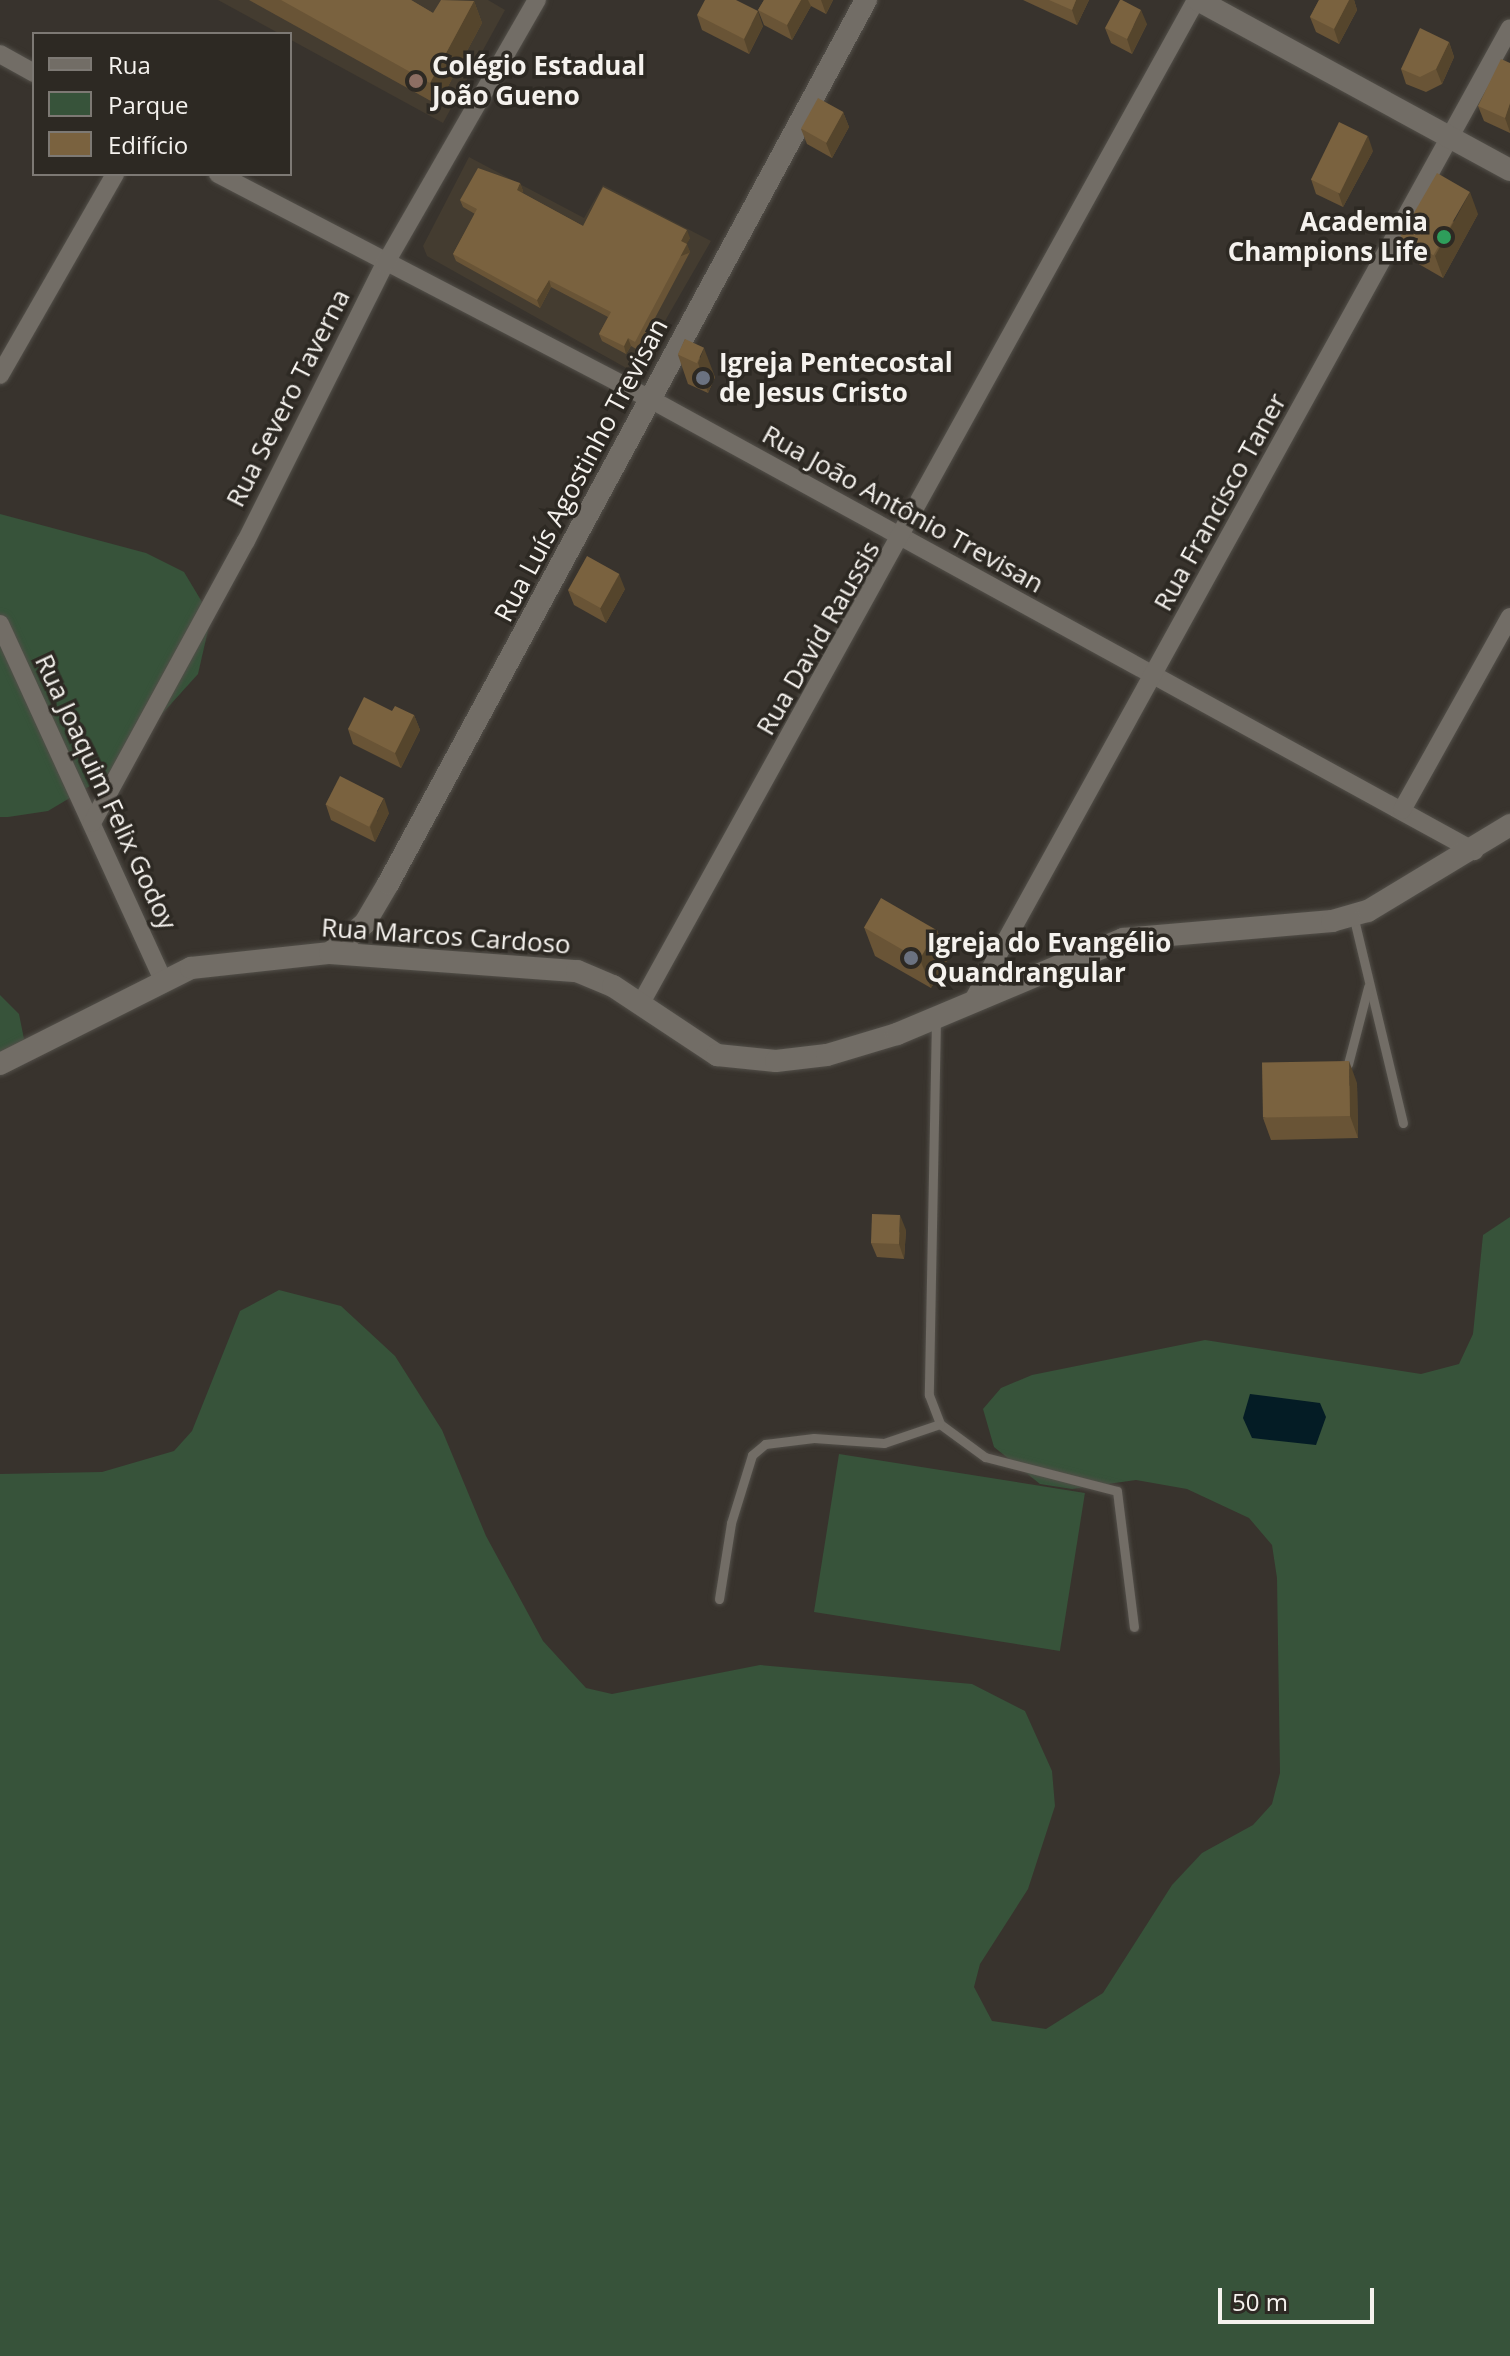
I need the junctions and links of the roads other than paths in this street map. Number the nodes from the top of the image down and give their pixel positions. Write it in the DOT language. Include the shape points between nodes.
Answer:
graph roads {
  1 [pos="866,0"];
  2 [pos="1197,0"];
  3 [pos="529,3"];
  4 [pos="1510,28"];
  5 [pos="0,54"];
  6 [pos="32,72"];
  7 [pos="1451,138"];
  8 [pos="1510,170"];
  9 [pos="114,176"];
  10 [pos="222,176"];
  11 [pos="385,264"];
  12 [pos="0,375"];
  13 [pos="652,400"];
  14 [pos="905,537"];
  15 [pos="1510,617"];
  16 [pos="0,624"];
  17 [pos="1151,680"];
  18 [pos="1402,810"];
  19 [pos="92,823"];
  20 [pos="1510,825"];
  21 [pos="1474,851"];
  22 [pos="1353,915"];
  23 [pos="330,953"];
  24 [pos="164,982"];
  25 [pos="1368,987"];
  26 [pos="973,1000"];
  27 [pos="641,1003"];
  28 [pos="936,1019"];
  29 [pos="0,1064"];
  30 [pos="1348,1064"];
  31 [pos="1403,1123"];
  32 [pos="940,1424"];
  33 [pos="719,1599"];
  34 [pos="1134,1627"];
  1 -- 13 [label="street, Rua Luís Agostinho Trevisan"];
  2 -- 7 [label="street"];
  2 -- 14 [label="street, Rua David Raussis"];
  3 -- 11 [label="street, Rua Severo Taverna"];
  4 -- 7 [label="street, Rua Francisco Taner"];
  5 -- 6 [label="street"];
  7 -- 8 [label="street"];
  7 -- 17 [label="street, Rua Francisco Taner"];
  9 -- 12 [label="street"];
  10 -- 11 [label="street, Rua João Antônio Trevisan"];
  11 -- 13 [label="street, Rua João Antônio Trevisan"];
  11 -- 19 [label="street, Rua Severo Taverna"];
  13 -- 14 [label="street, Rua João Antônio Trevisan"];
  13 -- 23 [label="street, Rua Luís Agostinho Trevisan" via="365,923"];
  14 -- 17 [label="street, Rua João Antônio Trevisan"];
  14 -- 27 [label="street, Rua David Raussis"];
  15 -- 18 [label="street"];
  16 -- 19 [label="street, Rua Joaquim Felix Godoy"];
  17 -- 18 [label="street, Rua João Antônio Trevisan"];
  17 -- 26 [label="street, Rua Francisco Taner"];
  18 -- 21 [label="street, Rua João Antônio Trevisan"];
  19 -- 24 [label="street, Rua Joaquim Felix Godoy"];
  20 -- 21 [label="street, Rua Marcos Cardoso"];
  21 -- 22 [label="street, Rua Marcos Cardoso" via="1407,893"];
  22 -- 25 [label="lane"];
  22 -- 26 [label="street, Rua Marcos Cardoso" via="1144,934"];
  23 -- 24 [label="street, Rua Marcos Cardoso" via="215,961"];
  23 -- 27 [label="street, Rua Marcos Cardoso" via="577,971"];
  24 -- 29 [label="street, Rua Marcos Cardoso"];
  25 -- 30 [label="lane"];
  25 -- 31 [label="lane"];
  26 -- 28 [label="street, Rua Marcos Cardoso"];
  27 -- 28 [label="street, Rua Marcos Cardoso" via="702,1047 754,1061 827,1055"];
  28 -- 32 [label="lane" via="940,1109 928,1357 929,1395"];
  32 -- 33 [label="lane" via="884,1443 814,1438 765,1444 752,1455 731,1523"];
  32 -- 34 [label="lane" via="959,1444 1020,1471 1117,1491"];
}
